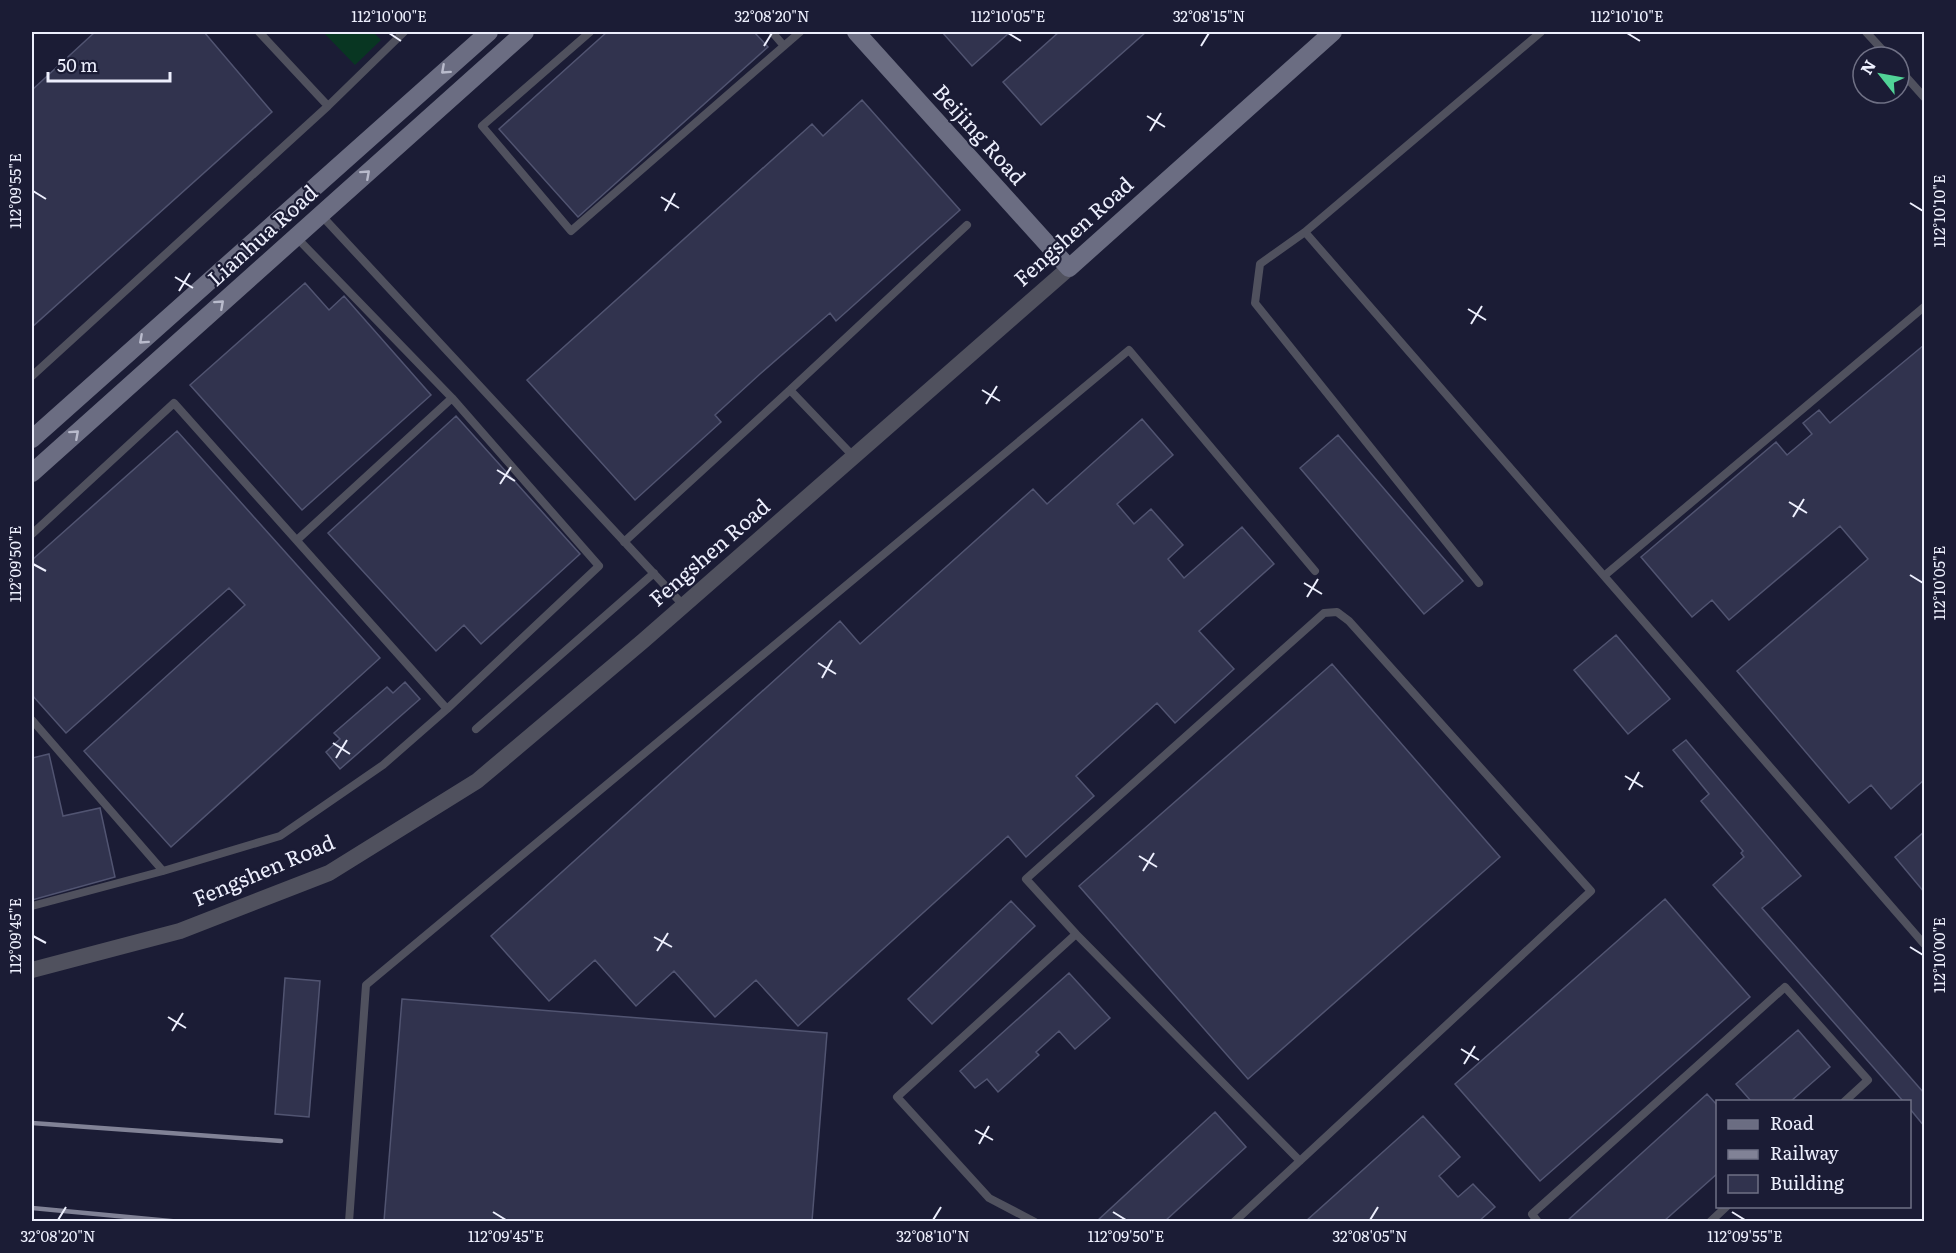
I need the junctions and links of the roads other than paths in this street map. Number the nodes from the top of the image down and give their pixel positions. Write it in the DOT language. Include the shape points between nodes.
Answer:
graph roads {
  1 [pos="259,32"];
  2 [pos="405,32"];
  3 [pos="489,32"];
  4 [pos="525,32"];
  5 [pos="590,32"];
  6 [pos="772,32"];
  7 [pos="800,32"];
  8 [pos="856,32"];
  9 [pos="1333,32"];
  10 [pos="1541,32"];
  11 [pos="1866,32"];
  12 [pos="784,45"];
  13 [pos="1878,45"];
  14 [pos="1911,82"];
  15 [pos="1924,97"];
  16 [pos="328,106"];
  17 [pos="321,214"];
  18 [pos="967,225"];
  19 [pos="1305,232"];
  20 [pos="296,237"];
  21 [pos="1069,268"];
  22 [pos="1924,307"];
  23 [pos="32,376"];
  24 [pos="790,390"];
  25 [pos="452,398"];
  26 [pos="32,439"];
  27 [pos="854,457"];
  28 [pos="32,473"];
  29 [pos="32,534"];
  30 [pos="297,540"];
  31 [pos="624,542"];
  32 [pos="1315,571"];
  33 [pos="654,573"];
  34 [pos="1604,576"];
  35 [pos="1479,583"];
  36 [pos="684,606"];
  37 [pos="447,709"];
  38 [pos="32,720"];
  39 [pos="476,729"];
  40 [pos="163,871"];
  41 [pos="32,906"];
  42 [pos="1076,934"];
  43 [pos="1924,944"];
  44 [pos="32,970"];
  45 [pos="1845,1100"];
  46 [pos="1300,1161"];
  47 [pos="1725,1208"];
  48 [pos="349,1221"];
  49 [pos="1035,1221"];
  50 [pos="1234,1221"];
  51 [pos="1538,1221"];
  52 [pos="1710,1221"];
  1 -- 16 [label="lane"];
  2 -- 16 [label="lane"];
  3 -- 26 [label="street, Lianhua Road, one-way"];
  17 -- 4 [label="street, Lianhua Road, one-way"];
  5 -- 12 [label="lane" via="482,126 571,231"];
  6 -- 12 [label="lane"];
  7 -- 12 [label="lane"];
  8 -- 21 [label="street, Beijing Road"];
  9 -- 21 [label="street, Fengshen Road"];
  10 -- 19 [label="lane"];
  11 -- 13 [label="lane"];
  14 -- 15 [label="lane"];
  16 -- 23 [label="lane"];
  17 -- 20 [label="street, Lianhua Road"];
  17 -- 31 [label="lane"];
  18 -- 24 [label="lane"];
  19 -- 34 [label="lane"];
  19 -- 35 [label="lane" via="1260,264 1254,303"];
  20 -- 25 [label="lane"];
  28 -- 20 [label="street, Lianhua Road, one-way"];
  21 -- 27 [label="street, Fengshen Road"];
  22 -- 34 [label="lane"];
  24 -- 27 [label="lane"];
  24 -- 31 [label="lane"];
  25 -- 30 [label="lane"];
  25 -- 37 [label="lane" via="599,566"];
  27 -- 36 [label="street, Fengshen Road"];
  29 -- 30 [label="lane" via="174,404"];
  30 -- 37 [label="lane"];
  31 -- 33 [label="lane"];
  32 -- 48 [label="lane" via="1129,350 366,985"];
  33 -- 36 [label="lane"];
  33 -- 39 [label="lane"];
  34 -- 43 [label="lane"];
  36 -- 44 [label="street, Fengshen Road" via="477,781 329,873 180,931"];
  37 -- 40 [label="lane" via="383,765 280,836"];
  38 -- 40 [label="lane"];
  40 -- 41 [label="lane"];
  42 -- 46 [label="lane"];
  42 -- 46 [label="lane" via="1026,879 1324,613 1337,612 1349,621 1591,891"];
  42 -- 49 [label="lane" via="897,1097 988,1198"];
  45 -- 51 [label="lane" via="1868,1080 1785,987 1532,1214"];
  46 -- 50 [label="lane"];
  47 -- 52 [label="lane"];
}
